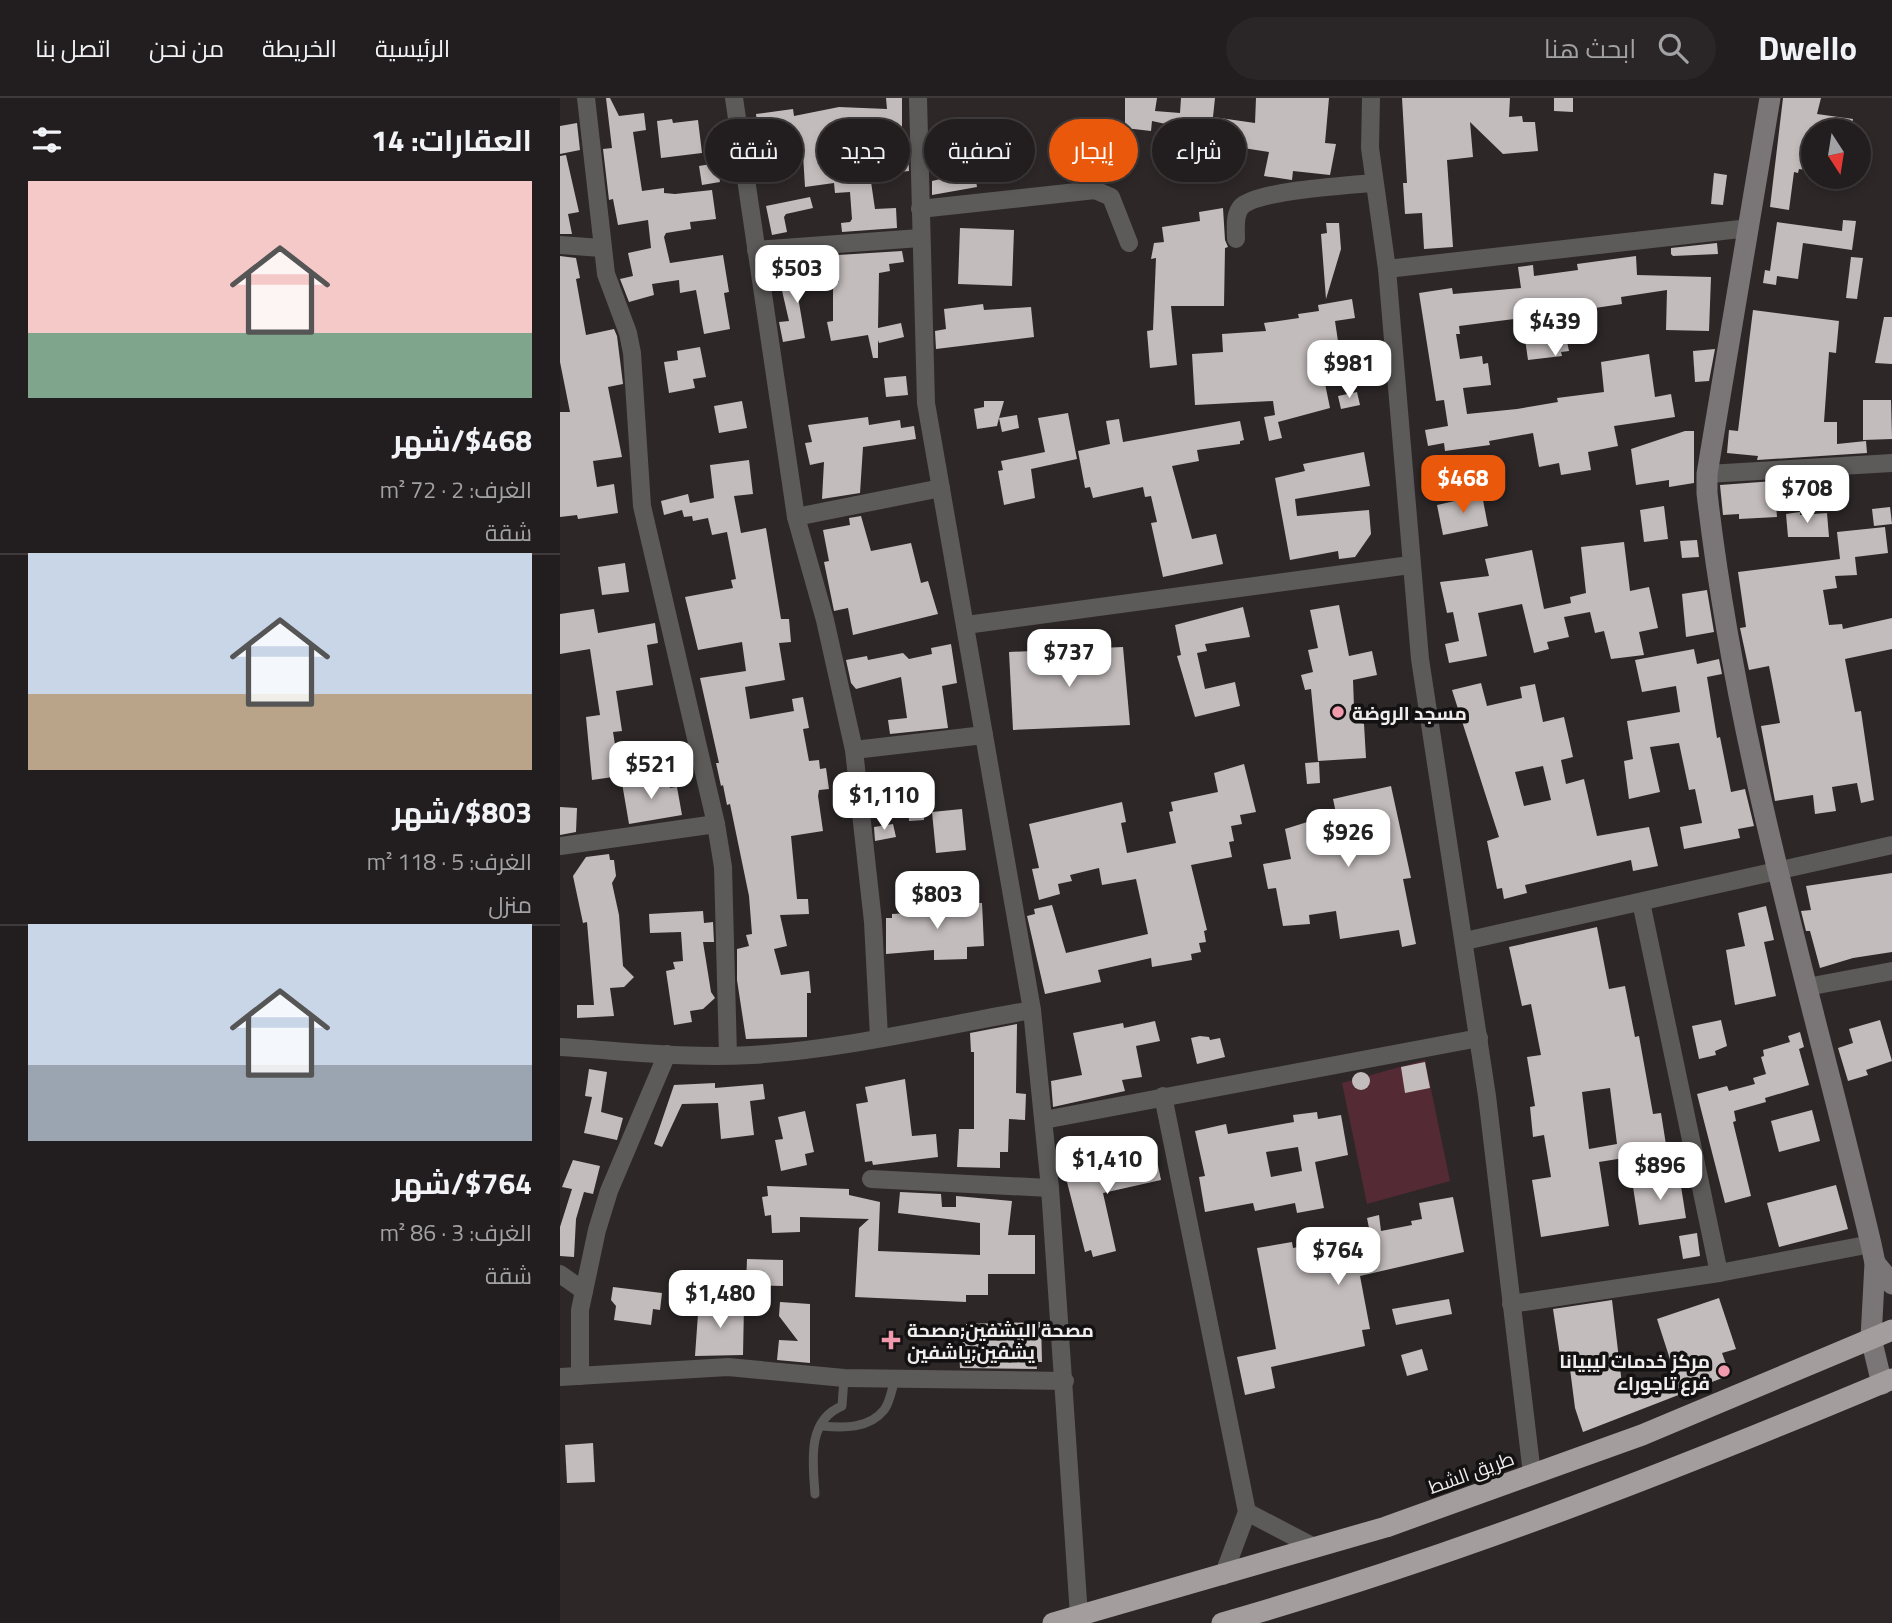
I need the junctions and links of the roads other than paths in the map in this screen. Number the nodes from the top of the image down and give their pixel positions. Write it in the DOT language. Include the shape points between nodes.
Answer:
graph roads {
  1 [pos="586,98"];
  2 [pos="734,98"];
  3 [pos="918,98"];
  4 [pos="1371,98"];
  5 [pos="1770,98"];
  6 [pos="1374,183"];
  7 [pos="920,209"];
  8 [pos="1749,228"];
  9 [pos="920,238"];
  10 [pos="1236,239"];
  11 [pos="1129,243"];
  12 [pos="560,245"];
  13 [pos="601,248"];
  14 [pos="756,250"];
  15 [pos="1387,269"];
  16 [pos="1892,463"];
  17 [pos="1707,474"];
  18 [pos="941,488"];
  19 [pos="796,517"];
  20 [pos="1410,565"];
  21 [pos="966,625"];
  22 [pos="984,735"];
  23 [pos="854,750"];
  24 [pos="716,824"];
  25 [pos="1892,845"];
  26 [pos="560,846"];
  27 [pos="1776,871"];
  28 [pos="1641,902"];
  29 [pos="1465,941"];
  30 [pos="1892,971"];
  31 [pos="1807,987"];
  32 [pos="1032,1010"];
  33 [pos="879,1037"];
  34 [pos="1479,1038"];
  35 [pos="560,1047"];
  36 [pos="667,1054"];
  37 [pos="728,1055"];
  38 [pos="1163,1096"];
  39 [pos="1044,1120"];
  40 [pos="871,1179"];
  41 [pos="1050,1188"];
  42 [pos="1873,1254"];
  43 [pos="1719,1273"];
  44 [pos="560,1274"];
  45 [pos="1892,1284"];
  46 [pos="584,1291"];
  47 [pos="1511,1304"];
  48 [pos="1892,1330"];
  49 [pos="1871,1338"];
  50 [pos="580,1376"];
  51 [pos="560,1377"];
  52 [pos="844,1378"];
  53 [pos="895,1379"];
  54 [pos="1065,1381"];
  55 [pos="1887,1382"];
  56 [pos="822,1426"];
  57 [pos="1532,1474"];
  58 [pos="816,1494"];
  59 [pos="1247,1512"];
  60 [pos="1317,1548"];
  61 [pos="1223,1576"];
  62 [pos="1079,1616"];
  63 [pos="1053,1623"];
  64 [pos="1222,1623"];
  1 -- 13 [label="street"];
  2 -- 14 [label="street"];
  3 -- 7 [label="street"];
  4 -- 6 [label="street"];
  5 -- 8 [label="street"];
  6 -- 10 [label="street" via="1296,191 1246,203 1237,215"];
  6 -- 15 [label="street"];
  7 -- 9 [label="street"];
  7 -- 11 [label="street" via="1095,190 1111,197"];
  8 -- 15 [label="street"];
  8 -- 17 [label="street"];
  9 -- 14 [label="street"];
  9 -- 18 [label="street" via="926,403"];
  12 -- 13 [label="street"];
  13 -- 24 [label="street" via="632,353 642,506"];
  14 -- 19 [label="street"];
  15 -- 20 [label="street"];
  16 -- 17 [label="street"];
  17 -- 27 [label="street" via="1724,616"];
  18 -- 19 [label="street"];
  18 -- 21 [label="street"];
  19 -- 23 [label="street"];
  20 -- 21 [label="street"];
  20 -- 29 [label="street" via="1431,741"];
  21 -- 22 [label="street"];
  22 -- 23 [label="street"];
  22 -- 32 [label="street"];
  23 -- 33 [label="street" via="873,922"];
  24 -- 26 [label="street"];
  24 -- 37 [label="street" via="724,894"];
  25 -- 27 [label="street"];
  27 -- 28 [label="street"];
  27 -- 31 [label="street"];
  28 -- 29 [label="street"];
  28 -- 43 [label="street"];
  29 -- 34 [label="street"];
  30 -- 31 [label="street"];
  31 -- 42 [label="street"];
  32 -- 33 [label="street"];
  32 -- 39 [label="street"];
  33 -- 37 [label="street" via="817,1048"];
  34 -- 38 [label="street"];
  34 -- 47 [label="street"];
  35 -- 36 [label="street"];
  36 -- 37 [label="street"];
  36 -- 46 [label="street" via="609,1191"];
  38 -- 39 [label="street"];
  38 -- 59 [label="street"];
  39 -- 41 [label="street"];
  40 -- 41 [label="street"];
  41 -- 54 [label="street"];
  42 -- 43 [label="street"];
  42 -- 45 [label="street"];
  42 -- 49 [label="street"];
  43 -- 47 [label="street"];
  44 -- 46 [label="street"];
  46 -- 50 [label="street"];
  47 -- 57 [label="street"];
  48 -- 49 [label="highway, طريق الشط"];
  49 -- 55 [label="street"];
  49 -- 57 [label="highway, طريق الشط" via="1642,1435"];
  50 -- 51 [label="street"];
  50 -- 52 [label="street" via="728,1367"];
  52 -- 53 [label="street"];
  52 -- 56 [label="lane" via="842,1406"];
  53 -- 54 [label="street"];
  53 -- 56 [label="lane" via="885,1410 862,1425"];
  54 -- 62 [label="street"];
  55 -- 64 [label="highway" via="1546,1517 1408,1566"];
  56 -- 58 [label="lane" via="812,1441"];
  57 -- 60 [label="highway, طريق الشط"];
  59 -- 60 [label="street"];
  59 -- 61 [label="street"];
  60 -- 61 [label="highway, طريق الشط"];
  61 -- 62 [label="highway, طريق الشط"];
  62 -- 63 [label="highway, طريق الشط"];
}
